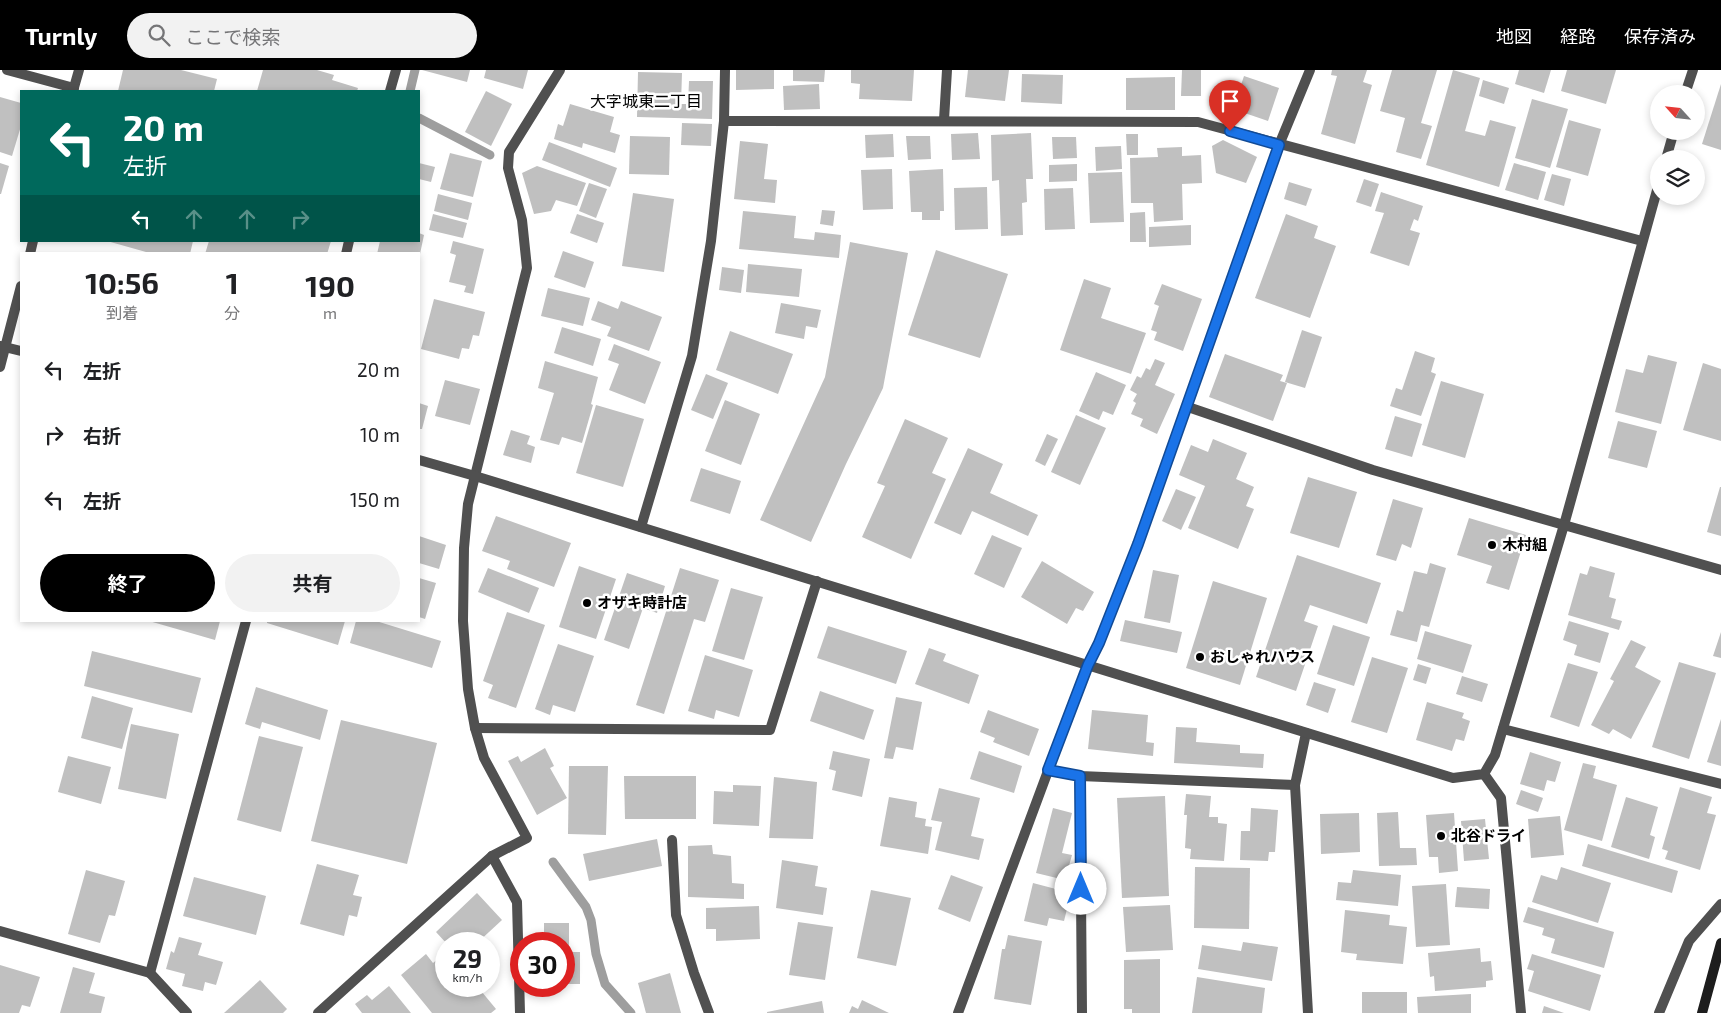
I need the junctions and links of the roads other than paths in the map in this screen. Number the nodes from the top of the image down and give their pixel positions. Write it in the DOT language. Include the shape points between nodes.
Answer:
graph roads {
  1 [pos="7,70"];
  2 [pos="78,70"];
  3 [pos="396,70"];
  4 [pos="560,70"];
  5 [pos="725,70"];
  6 [pos="947,70"];
  7 [pos="1310,70"];
  8 [pos="1692,70"];
  9 [pos="1688,85"];
  10 [pos="73,90"];
  11 [pos="390,90"];
  12 [pos="944,120"];
  13 [pos="724,121"];
  14 [pos="1279,145"];
  15 [pos="1653,205"];
  16 [pos="1642,241"];
  17 [pos="20,289"];
  18 [pos="3,346"];
  19 [pos="20,351"];
  20 [pos="0,367"];
  21 [pos="1188,406"];
  22 [pos="420,460"];
  23 [pos="475,476"];
  24 [pos="1564,525"];
  25 [pos="641,527"];
  26 [pos="1721,570"];
  27 [pos="817,581"];
  28 [pos="246,622"];
  29 [pos="1088,665"];
  30 [pos="474,728"];
  31 [pos="1503,729"];
  32 [pos="1306,733"];
  33 [pos="1048,770"];
  34 [pos="1484,774"];
  35 [pos="1080,776"];
  36 [pos="1721,784"];
  37 [pos="1295,785"];
  38 [pos="672,840"];
  39 [pos="492,856"];
  40 [pos="1721,904"];
  41 [pos="0,931"];
  42 [pos="1721,944"];
  43 [pos="150,972"];
  44 [pos="187,1013"];
  45 [pos="318,1013"];
  46 [pos="520,1013"];
  47 [pos="709,1013"];
  48 [pos="958,1013"];
  49 [pos="1082,1013"];
  50 [pos="1308,1013"];
  51 [pos="1521,1013"];
  52 [pos="1659,1013"];
  53 [pos="1702,1013"];
  1 -- 10 [label="street"];
  2 -- 10 [label="street"];
  3 -- 11 [label="street"];
  4 -- 23 [label="street" via="509,152 508,168 522,220 528,268"];
  5 -- 13 [label="street"];
  6 -- 12 [label="street"];
  7 -- 14 [label="street"];
  8 -- 9 [label="street"];
  12 -- 13 [label="street"];
  12 -- 14 [label="street" via="1198,122"];
  13 -- 25 [label="street" via="711,242 692,356"];
  14 -- 16 [label="street"];
  14 -- 21 [label="street"];
  15 -- 16 [label="street"];
  16 -- 24 [label="street"];
  17 -- 18 [label="street"];
  18 -- 19 [label="street"];
  18 -- 20 [label="street"];
  21 -- 24 [label="street" via="1373,470"];
  21 -- 29 [label="street" via="1135,553"];
  22 -- 23 [label="street"];
  23 -- 25 [label="street"];
  23 -- 30 [label="street" via="468,504 464,548 463,621"];
  24 -- 26 [label="street"];
  24 -- 31 [label="street"];
  25 -- 27 [label="street"];
  27 -- 29 [label="street"];
  27 -- 30 [label="street" via="770,730"];
  28 -- 43 [label="street"];
  29 -- 32 [label="street"];
  29 -- 33 [label="street"];
  30 -- 39 [label="street" via="484,758 527,838"];
  31 -- 34 [label="street" via="1495,755"];
  31 -- 36 [label="street"];
  32 -- 34 [label="street" via="1453,778"];
  32 -- 37 [label="street"];
  33 -- 35 [label="street"];
  33 -- 48 [label="street"];
  34 -- 51 [label="street" via="1501,798"];
  35 -- 37 [label="street"];
  35 -- 49 [label="street"];
  37 -- 50 [label="street"];
  38 -- 47 [label="street" via="676,915"];
  39 -- 45 [label="street"];
  39 -- 46 [label="street" via="517,902"];
  40 -- 52 [label="street" via="1689,941"];
  41 -- 43 [label="street"];
  42 -- 53 [label="main road"];
  43 -- 44 [label="street"];
}
